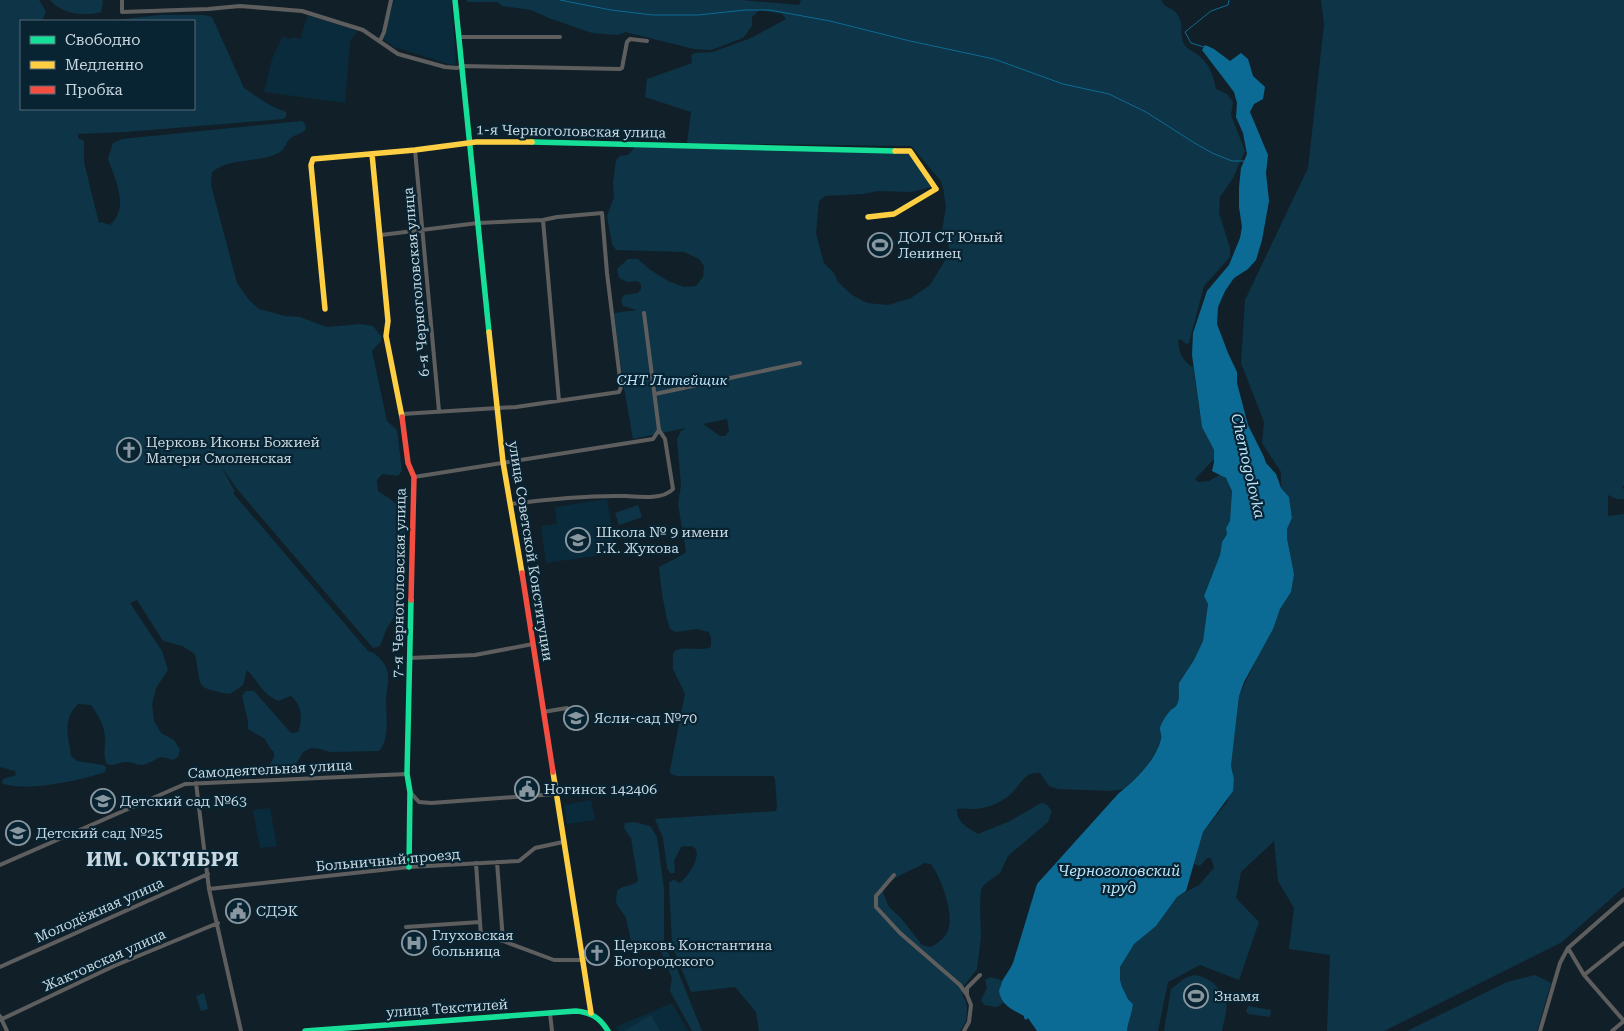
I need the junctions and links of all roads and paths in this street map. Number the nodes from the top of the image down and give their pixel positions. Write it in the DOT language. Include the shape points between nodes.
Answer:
graph roads {
  1 [pos="122,0"];
  2 [pos="240,0"];
  3 [pos="391,0"];
  4 [pos="455,0"];
  5 [pos="240,6"];
  6 [pos="459,37"];
  7 [pos="560,37"];
  8 [pos="380,41"];
  9 [pos="647,41"];
  10 [pos="462,66"];
  11 [pos="469,143"];
  12 [pos="415,150"];
  13 [pos="372,154"];
  14 [pos="868,217"];
  15 [pos="543,220"];
  16 [pos="478,223"];
  17 [pos="421,231"];
  18 [pos="381,235"];
  19 [pos="325,310"];
  20 [pos="644,313"];
  21 [pos="800,362"];
  22 [pos="655,394"];
  23 [pos="559,400"];
  24 [pos="497,408"];
  25 [pos="439,411"];
  26 [pos="402,414"];
  27 [pos="659,430"];
  28 [pos="503,462"];
  29 [pos="414,477"];
  30 [pos="510,504"];
  31 [pos="533,644"];
  32 [pos="410,658"];
  33 [pos="567,708"];
  34 [pos="543,712"];
  35 [pos="407,774"];
  36 [pos="196,783"];
  37 [pos="410,792"];
  38 [pos="556,794"];
  39 [pos="563,842"];
  40 [pos="497,862"];
  41 [pos="476,863"];
  42 [pos="0,865"];
  43 [pos="409,867"];
  44 [pos="208,874"];
  45 [pos="894,875"];
  46 [pos="210,889"];
  47 [pos="1624,899"];
  48 [pos="480,922"];
  49 [pos="218,923"];
  50 [pos="406,927"];
  51 [pos="502,942"];
  52 [pos="1624,943"];
  53 [pos="1568,948"];
  54 [pos="582,960"];
  55 [pos="0,967"];
  56 [pos="980,975"];
  57 [pos="1584,975"];
  58 [pos="967,995"];
  59 [pos="550,1013"];
  60 [pos="591,1013"];
  61 [pos="1,1018"];
  62 [pos="1624,1021"];
  63 [pos="1542,1030"];
  64 [pos="7,1031"];
  65 [pos="241,1031"];
  66 [pos="306,1031"];
  67 [pos="552,1031"];
  68 [pos="608,1031"];
  69 [pos="964,1031"];
  70 [pos="1612,1031"];
  1 -- 5 [label="street" via="122,12"];
  2 -- 5 [label="street"];
  3 -- 8 [label="street"];
  4 -- 6 [label="street, улица Советской Конституции"];
  5 -- 8 [label="street" via="302,11 363,30"];
  6 -- 7 [label="street"];
  6 -- 10 [label="street, улица Советской Конституции"];
  8 -- 10 [label="street" via="398,54 445,67"];
  9 -- 10 [label="street" via="627,42 620,69"];
  10 -- 11 [label="street, улица Советской Конституции"];
  11 -- 12 [label="street, 1-я Черноголовская улица"];
  11 -- 14 [label="street, 1-я Черноголовская улица" via="610,140 910,151 936,189 894,214"];
  11 -- 16 [label="street, улица Советской Конституции"];
  12 -- 13 [label="street, 1-я Черноголовская улица"];
  12 -- 17 [label="street, 6-я Черноголовская улица"];
  13 -- 18 [label="street, 7-я Черноголовская улица"];
  13 -- 19 [label="street, 1-я Черноголовская улица" via="313,159 311,165"];
  15 -- 16 [label="street"];
  15 -- 23 [label="street"];
  15 -- 23 [label="street" via="602,213 621,388 615,393"];
  16 -- 17 [label="street"];
  16 -- 24 [label="street, улица Советской Конституции"];
  17 -- 18 [label="street"];
  17 -- 25 [label="street, 6-я Черноголовская улица"];
  18 -- 26 [label="street, 7-я Черноголовская улица" via="388,321 386,336"];
  20 -- 22 [label="street"];
  21 -- 22 [label="street"];
  22 -- 27 [label="street"];
  23 -- 24 [label="street"];
  24 -- 25 [label="street"];
  24 -- 28 [label="street, улица Советской Конституции"];
  25 -- 26 [label="street"];
  26 -- 29 [label="street, 7-я Черноголовская улица" via="408,463"];
  27 -- 28 [label="street" via="653,439"];
  27 -- 30 [label="street" via="665,439 673,486 670,493 642,497 574,497"];
  28 -- 29 [label="street"];
  28 -- 30 [label="street, улица Советской Конституции"];
  29 -- 32 [label="street, 7-я Черноголовская улица"];
  30 -- 31 [label="street, улица Советской Конституции"];
  31 -- 32 [label="street" via="475,655"];
  31 -- 34 [label="street, улица Советской Конституции"];
  32 -- 35 [label="street, 7-я Черноголовская улица"];
  33 -- 34 [label="street"];
  34 -- 38 [label="street, улица Советской Конституции"];
  35 -- 36 [label="street, Самодеятельная улица"];
  35 -- 37 [label="street, 7-я Черноголовская улица"];
  36 -- 42 [label="street, Самодеятельная улица" via="172,788"];
  36 -- 44 [label="street"];
  37 -- 38 [label="street" via="419,802 432,803"];
  37 -- 43 [label="street, 7-я Черноголовская улица"];
  38 -- 39 [label="street, улица Советской Конституции"];
  39 -- 40 [label="street, Больничный проезд" via="535,848 518,861"];
  39 -- 54 [label="street, улица Советской Конституции"];
  40 -- 41 [label="street, Больничный проезд"];
  40 -- 51 [label="street"];
  41 -- 43 [label="street, Больничный проезд"];
  41 -- 48 [label="street"];
  43 -- 46 [label="street, Больничный проезд"];
  44 -- 46 [label="street"];
  44 -- 55 [label="street, Молодёжная улица"];
  45 -- 58 [label="street" via="876,896 876,907"];
  46 -- 49 [label="street"];
  47 -- 53 [label="street"];
  48 -- 50 [label="street"];
  48 -- 51 [label="street" via="481,936"];
  49 -- 61 [label="street, Жактовская улица"];
  49 -- 65 [label="street"];
  51 -- 54 [label="street" via="554,960"];
  52 -- 57 [label="street"];
  53 -- 57 [label="street"];
  53 -- 63 [label="street" via="1560,962"];
  54 -- 60 [label="street, улица Советской Конституции"];
  56 -- 58 [label="street" via="967,988"];
  57 -- 62 [label="street"];
  58 -- 69 [label="street" via="971,1005"];
  59 -- 60 [label="street, улица Текстилей"];
  59 -- 66 [label="street, улица Текстилей"];
  59 -- 67 [label="street"];
  60 -- 68 [label="street"];
  61 -- 64 [label="street"];
  62 -- 70 [label="street"];
}
